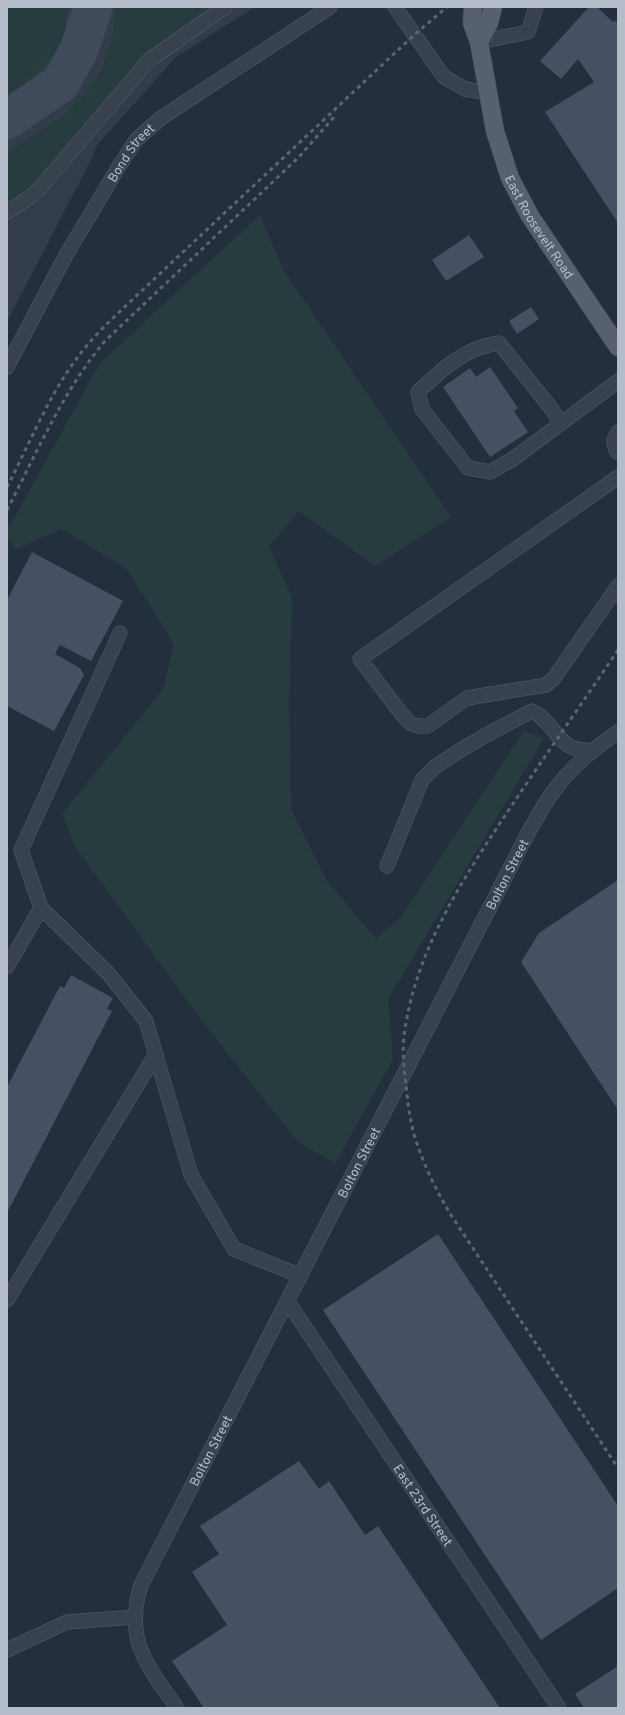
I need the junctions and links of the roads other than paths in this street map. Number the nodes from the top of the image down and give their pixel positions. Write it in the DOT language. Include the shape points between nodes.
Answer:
graph roads {
  1 [pos="225,7"];
  2 [pos="330,7"];
  3 [pos="395,7"];
  4 [pos="473,7"];
  5 [pos="492,7"];
  6 [pos="536,7"];
  7 [pos="479,42"];
  8 [pos="488,93"];
  9 [pos="7,212"];
  10 [pos="613,329"];
  11 [pos="618,347"];
  12 [pos="7,367"];
  13 [pos="618,382"];
  14 [pos="560,423"];
  15 [pos="618,432"];
  16 [pos="618,453"];
  17 [pos="618,477"];
  18 [pos="618,586"];
  19 [pos="120,633"];
  20 [pos="618,732"];
  21 [pos="593,750"];
  22 [pos="387,866"];
  23 [pos="41,908"];
  24 [pos="7,967"];
  25 [pos="156,1054"];
  26 [pos="301,1276"];
  27 [pos="7,1300"];
  28 [pos="288,1302"];
  29 [pos="134,1617"];
  30 [pos="7,1650"];
  31 [pos="177,1708"];
  32 [pos="559,1708"];
  1 -- 9 [label="street" via="148,61 42,187"];
  2 -- 12 [label="street, Bond Street" via="161,118 136,140 66,255"];
  3 -- 8 [label="street" via="444,77 465,89"];
  4 -- 7 [label="main road, East Roosevelt Road" via="472,23"];
  5 -- 7 [label="main road" via="489,23"];
  6 -- 7 [label="street" via="528,32"];
  7 -- 8 [label="main road, East Roosevelt Road"];
  8 -- 10 [label="main road, East Roosevelt Road" via="495,131 510,178 530,216"];
  10 -- 11 [label="main road, East Roosevelt Road"];
  13 -- 14 [label="street"];
  14 -- 14 [label="street" via="550,406 499,343 485,344 447,365 418,392 422,409 468,468 490,472 513,459"];
  15 -- 16 [label="street" via="614,440"];
  17 -- 18 [label="street" via="360,659 410,723 428,726 467,698 546,684 554,678"];
  19 -- 23 [label="street" via="21,850"];
  20 -- 21 [label="street, Bolton Street"];
  21 -- 22 [label="street" via="584,751 568,746 541,715 532,711 488,734 435,767 422,780"];
  21 -- 26 [label="street, Bolton Street" via="555,789 527,835"];
  23 -- 24 [label="street"];
  23 -- 25 [label="street" via="108,973 146,1021"];
  25 -- 26 [label="street" via="191,1175 234,1249"];
  25 -- 27 [label="street"];
  26 -- 28 [label="street, Bolton Street"];
  28 -- 29 [label="street, Bolton Street" via="141,1585"];
  28 -- 32 [label="street, East 23rd Street"];
  29 -- 30 [label="street" via="67,1622"];
  29 -- 31 [label="street, Bolton Street" via="135,1633 142,1654"];
}
